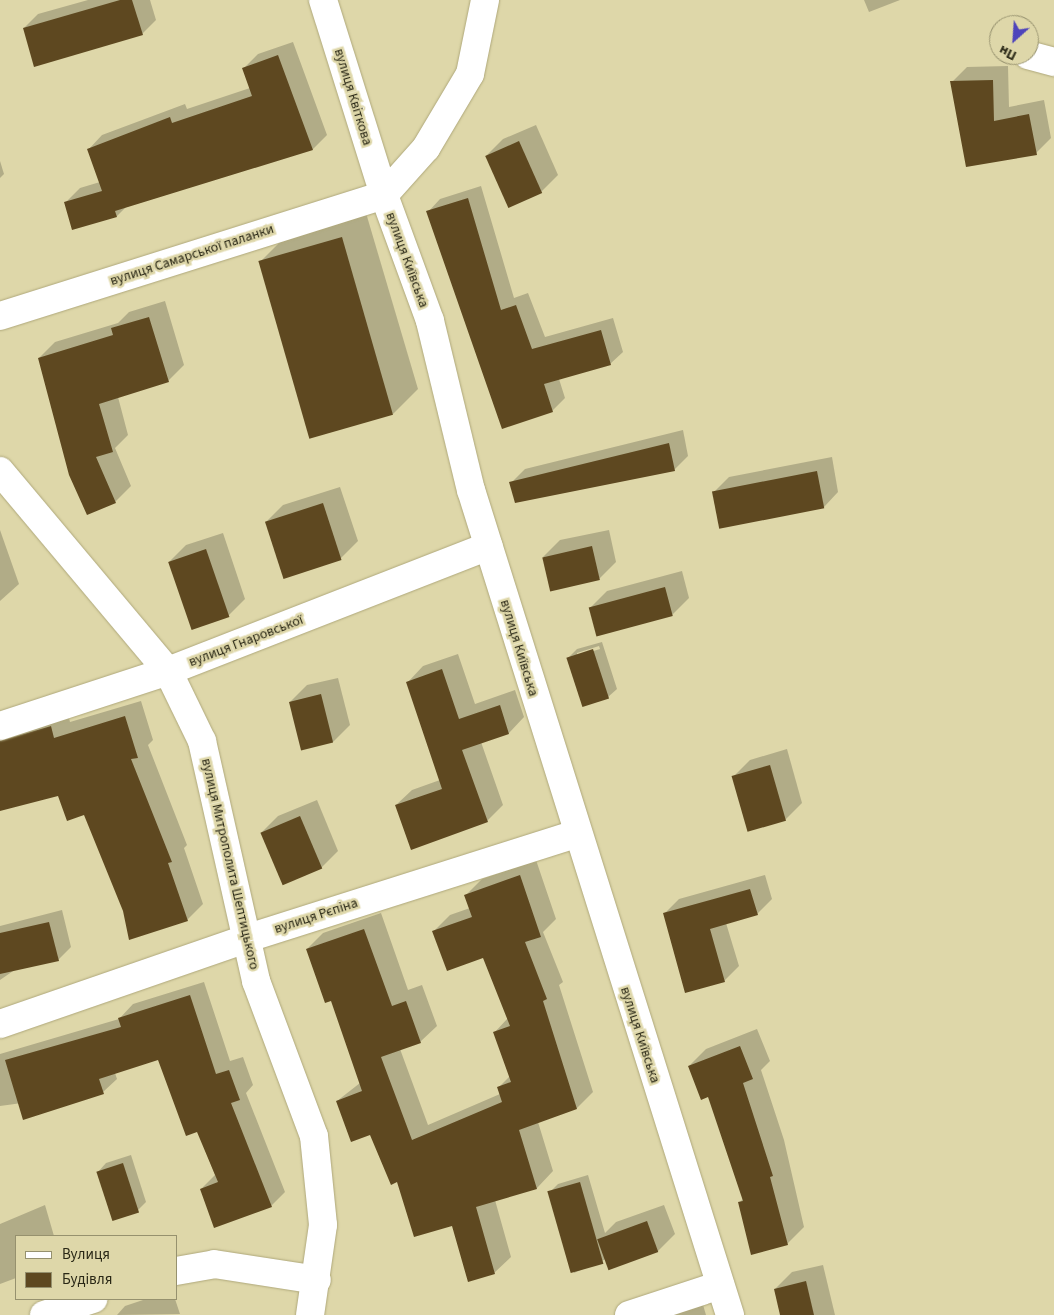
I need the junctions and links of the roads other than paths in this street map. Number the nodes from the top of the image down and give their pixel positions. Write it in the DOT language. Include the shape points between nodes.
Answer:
graph roads {
  1 [pos="323,0"];
  2 [pos="485,0"];
  3 [pos="1039,58"];
  4 [pos="1054,62"];
  5 [pos="384,195"];
  6 [pos="0,316"];
  7 [pos="0,470"];
  8 [pos="488,546"];
  9 [pos="168,671"];
  10 [pos="0,726"];
  11 [pos="576,834"];
  12 [pos="248,938"];
  13 [pos="0,1024"];
  14 [pos="178,1271"];
  15 [pos="317,1280"];
  16 [pos="720,1285"];
  17 [pos="90,1300"];
  18 [pos="44,1315"];
  19 [pos="310,1315"];
  20 [pos="628,1315"];
  21 [pos="730,1315"];
  1 -- 5 [label="street, вулиця Квіткова"];
  2 -- 5 [label="street, вулиця Київська" via="470,74 426,148"];
  3 -- 4 [label="street"];
  5 -- 6 [label="street, вулиця Самарської паланки"];
  5 -- 8 [label="street, вулиця Київська" via="430,321"];
  7 -- 9 [label="street, вулиця Митрополита Шептицького"];
  8 -- 9 [label="street, вулиця Гнаровської"];
  8 -- 11 [label="street, вулиця Київська"];
  9 -- 10 [label="street, вулиця Гнаровської"];
  9 -- 12 [label="street, вулиця Митрополита Шептицького" via="202,741"];
  11 -- 12 [label="street, вулиця Рєпіна"];
  11 -- 16 [label="street, вулиця Київська"];
  12 -- 13 [label="street, вулиця Рєпіна"];
  12 -- 15 [label="street, вулиця Митрополита Шептицького" via="256,981 314,1136 323,1225"];
  14 -- 15 [label="street" via="214,1264"];
  15 -- 19 [label="street, вулиця Митрополита Шептицького"];
  16 -- 20 [label="street"];
  16 -- 21 [label="street, вулиця Київська"];
  17 -- 18 [label="street"];
}
